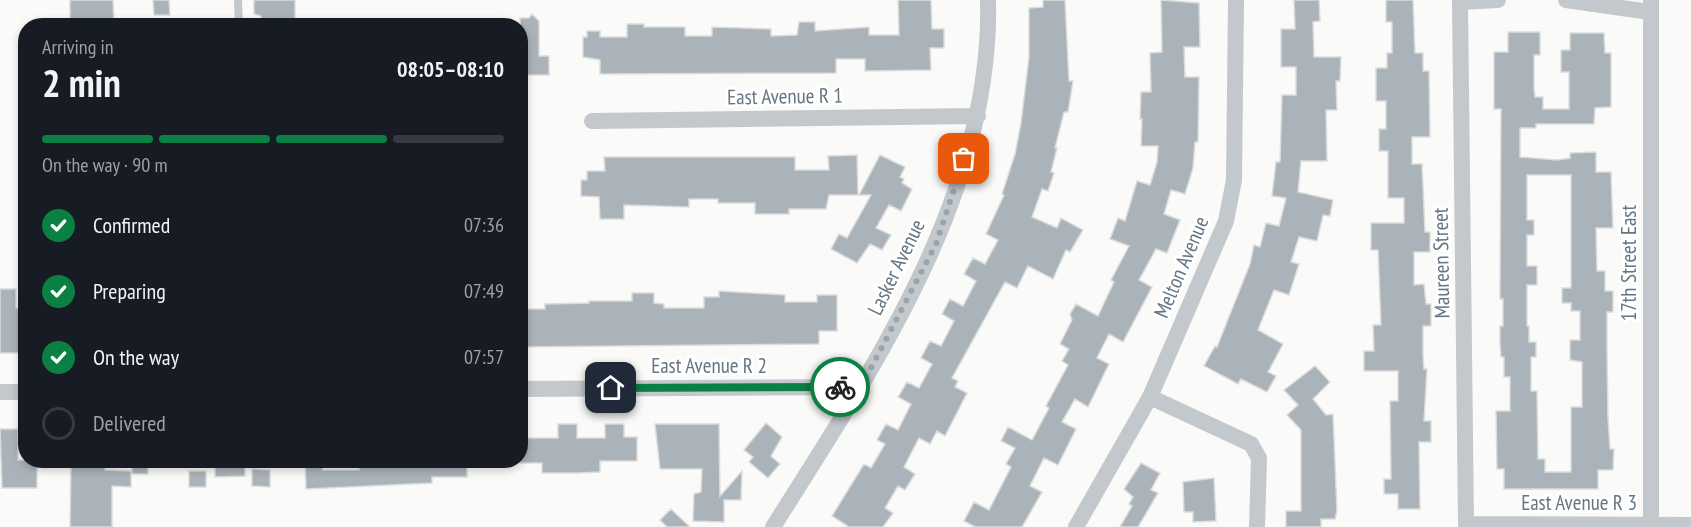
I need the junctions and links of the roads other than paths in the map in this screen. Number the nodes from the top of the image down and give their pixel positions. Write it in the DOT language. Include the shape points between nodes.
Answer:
graph roads {
  1 [pos="238,0"];
  2 [pos="988,0"];
  3 [pos="1236,0"];
  4 [pos="1498,0"];
  5 [pos="1566,0"];
  6 [pos="1650,6"];
  7 [pos="239,18"];
  8 [pos="978,116"];
  9 [pos="592,121"];
  10 [pos="861,387"];
  11 [pos="528,389"];
  12 [pos="0,392"];
  13 [pos="18,392"];
  14 [pos="1150,397"];
  15 [pos="1466,524"];
  16 [pos="1651,525"];
  17 [pos="1691,525"];
  18 [pos="773,527"];
  19 [pos="1076,527"];
  20 [pos="1257,527"];
  1 -- 7 [label="lane"];
  2 -- 8 [label="street, Lasker Avenue"];
  3 -- 14 [label="street, Melton Avenue" via="1234,180 1226,221"];
  4 -- 15 [label="street, Maureen Street" via="1460,2"];
  5 -- 6 [label="street"];
  6 -- 16 [label="street, 17th Street East"];
  8 -- 9 [label="street, East Avenue R 1"];
  8 -- 10 [label="street, Lasker Avenue" via="936,244"];
  10 -- 11 [label="street, East Avenue R 2"];
  10 -- 18 [label="street, Lasker Avenue"];
  12 -- 13 [label="street"];
  14 -- 19 [label="street, Melton Avenue"];
  14 -- 20 [label="street" via="1251,444 1259,458"];
  15 -- 16 [label="street, East Avenue R 3"];
  16 -- 17 [label="street, East Avenue R 3"];
}
